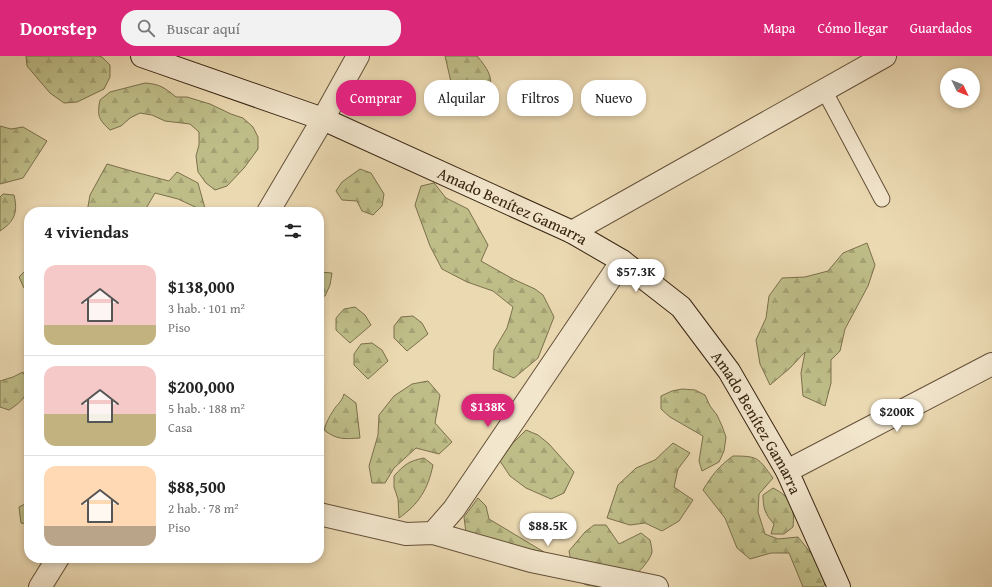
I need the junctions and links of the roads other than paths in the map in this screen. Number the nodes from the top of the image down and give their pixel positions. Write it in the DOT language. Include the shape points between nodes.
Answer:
graph roads {
  1 [pos="142,56"];
  2 [pos="358,56"];
  3 [pos="885,56"];
  4 [pos="824,90"];
  5 [pos="323,119"];
  6 [pos="882,199"];
  7 [pos="271,207"];
  8 [pos="572,232"];
  9 [pos="622,261"];
  10 [pos="992,364"];
  11 [pos="787,471"];
  12 [pos="324,515"];
  13 [pos="433,533"];
  14 [pos="55,563"];
  15 [pos="40,587"];
  16 [pos="657,587"];
  17 [pos="839,587"];
  1 -- 5 [label="street, Amado Benítez Gamarra"];
  2 -- 5 [label="street"];
  3 -- 4 [label="street"];
  4 -- 6 [label="lane"];
  4 -- 8 [label="street"];
  5 -- 7 [label="street"];
  5 -- 8 [label="street, Amado Benítez Gamarra"];
  8 -- 9 [label="street, Amado Benítez Gamarra"];
  9 -- 11 [label="street, Amado Benítez Gamarra" via="681,307 729,371"];
  9 -- 13 [label="street" via="454,509"];
  10 -- 11 [label="street"];
  11 -- 17 [label="street, Amado Benítez Gamarra"];
  12 -- 13 [label="street" via="406,534"];
  13 -- 16 [label="street" via="531,561"];
  14 -- 15 [label="street"];
}
